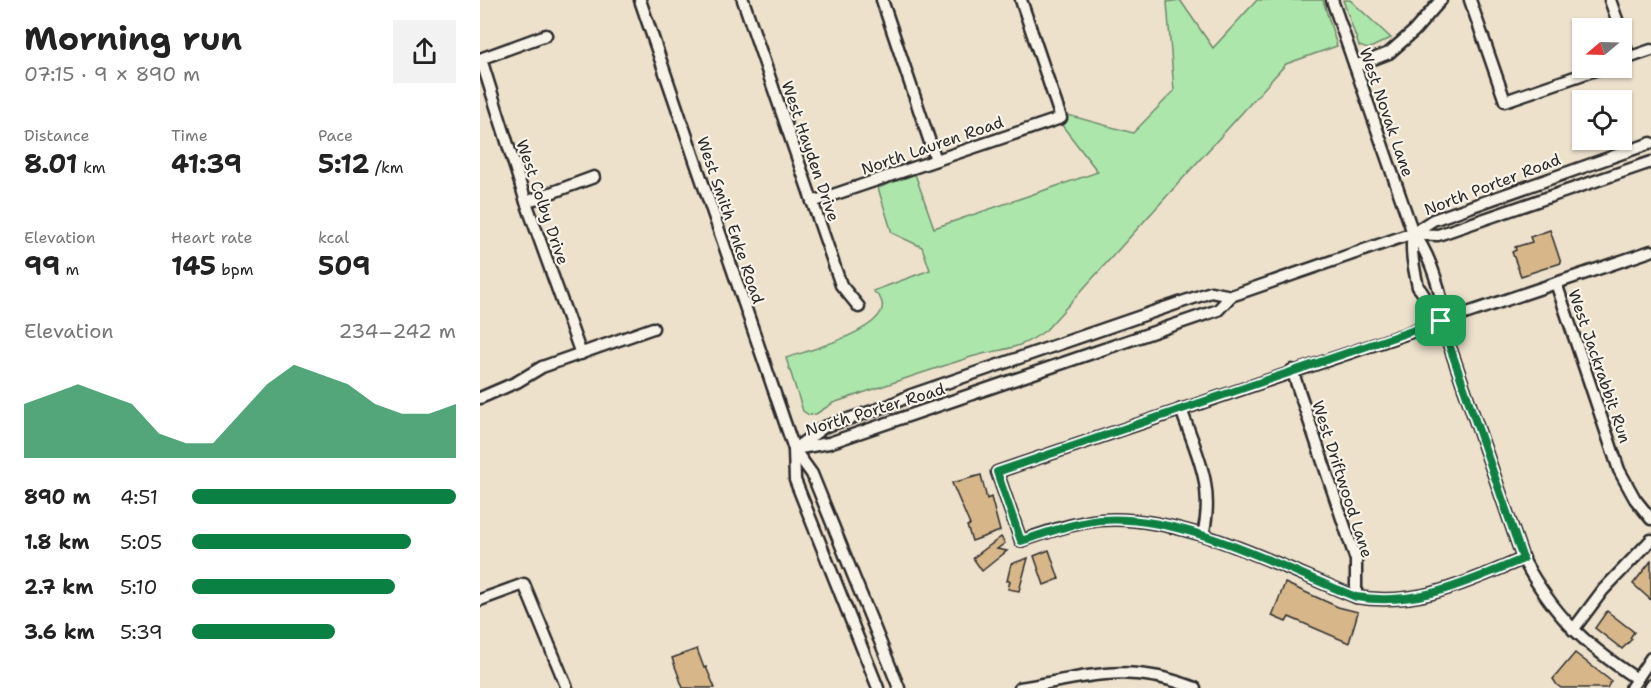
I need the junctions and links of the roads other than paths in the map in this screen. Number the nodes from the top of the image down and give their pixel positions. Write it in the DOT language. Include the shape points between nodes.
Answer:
graph roads {
  1 [pos="640,0"];
  2 [pos="743,0"];
  3 [pos="882,0"];
  4 [pos="1021,0"];
  5 [pos="1332,0"];
  6 [pos="1441,0"];
  7 [pos="1470,0"];
  8 [pos="1610,0"];
  9 [pos="1616,18"];
  10 [pos="546,35"];
  11 [pos="1651,50"];
  12 [pos="1632,57"];
  13 [pos="481,59"];
  14 [pos="1355,66"];
  15 [pos="1572,78"];
  16 [pos="1651,143"];
  17 [pos="936,160"];
  18 [pos="1651,162"];
  19 [pos="594,177"];
  20 [pos="526,201"];
  21 [pos="812,202"];
  22 [pos="1413,234"];
  23 [pos="1651,251"];
  24 [pos="1556,284"];
  25 [pos="1231,296"];
  26 [pos="859,306"];
  27 [pos="1441,321"];
  28 [pos="653,328"];
  29 [pos="581,354"];
  30 [pos="1292,370"];
  31 [pos="480,398"];
  32 [pos="1181,409"];
  33 [pos="794,449"];
  34 [pos="1651,519"];
  35 [pos="1203,535"];
  36 [pos="1651,540"];
  37 [pos="1523,559"];
  38 [pos="1356,597"];
  39 [pos="480,600"];
  40 [pos="1573,630"];
  41 [pos="1651,658"];
  42 [pos="1634,684"];
  43 [pos="1061,685"];
  44 [pos="567,688"];
  45 [pos="878,688"];
  46 [pos="899,688"];
  47 [pos="1020,688"];
  48 [pos="1195,688"];
  1 -- 33 [label="street, West Smith Enke Road"];
  2 -- 21 [label="street, West Hayden Drive"];
  3 -- 17 [label="street"];
  4 -- 17 [label="street, North Lauren Road" via="1061,117"];
  5 -- 14 [label="street, West Novak Lane"];
  6 -- 14 [label="street" via="1389,53"];
  7 -- 15 [label="street" via="1505,100"];
  8 -- 9 [label="street"];
  10 -- 13 [label="street"];
  11 -- 12 [label="street"];
  13 -- 20 [label="street, West Colby Drive"];
  14 -- 22 [label="street, West Novak Lane"];
  16 -- 22 [label="street, North Porter Road" via="1433,220"];
  17 -- 21 [label="street, North Lauren Road"];
  18 -- 22 [label="street, North Porter Road" via="1438,235"];
  19 -- 20 [label="street"];
  20 -- 29 [label="street, West Colby Drive"];
  21 -- 26 [label="street, West Hayden Drive" via="841,285"];
  22 -- 25 [label="street, North Porter Road"];
  22 -- 27 [label="street" via="1424,245 1436,280 1444,311"];
  22 -- 27 [label="street" via="1410,250 1418,287 1431,315"];
  23 -- 24 [label="street"];
  24 -- 27 [label="street"];
  24 -- 34 [label="street, West Jackrabbit Run" via="1619,470"];
  25 -- 33 [label="street, North Porter Road" via="1218,310 829,443"];
  25 -- 33 [label="street, North Porter Road" via="1211,292 911,395 824,428"];
  27 -- 30 [label="street"];
  27 -- 37 [label="street"];
  28 -- 29 [label="street"];
  29 -- 31 [label="street" via="542,367"];
  30 -- 32 [label="street"];
  30 -- 38 [label="street, West Driftwood Lane" via="1356,560"];
  32 -- 35 [label="street" via="1208,494"];
  32 -- 35 [label="street" via="997,472 1021,541 1100,520 1152,522"];
  33 -- 45 [label="street, West Smith Enke Road" via="795,480"];
  33 -- 46 [label="street, West Smith Enke Road" via="812,474"];
  35 -- 38 [label="street"];
  36 -- 40 [label="street" via="1603,590"];
  37 -- 38 [label="street" via="1421,598 1381,601"];
  37 -- 40 [label="street" via="1543,594"];
  39 -- 44 [label="street" via="524,584"];
  40 -- 42 [label="street"];
  41 -- 42 [label="street"];
  43 -- 47 [label="street"];
  43 -- 48 [label="street" via="1118,671 1171,678"];
}
